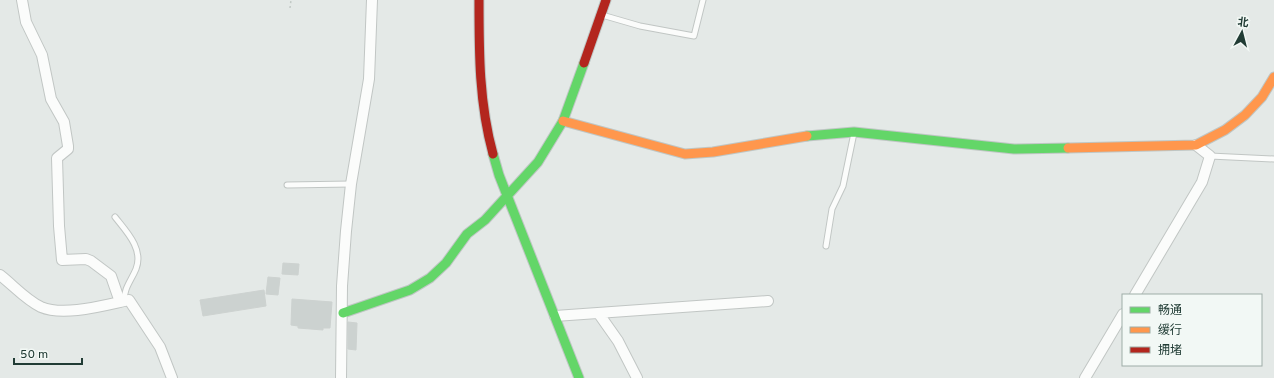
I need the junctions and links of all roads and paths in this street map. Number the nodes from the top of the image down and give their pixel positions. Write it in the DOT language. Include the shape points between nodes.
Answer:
graph roads {
  1 [pos="22,0"];
  2 [pos="291,0"];
  3 [pos="372,0"];
  4 [pos="479,0"];
  5 [pos="606,0"];
  6 [pos="703,0"];
  7 [pos="290,8"];
  8 [pos="601,14"];
  9 [pos="1274,77"];
  10 [pos="563,121"];
  11 [pos="854,132"];
  12 [pos="1196,145"];
  13 [pos="1210,156"];
  14 [pos="1274,159"];
  15 [pos="351,184"];
  16 [pos="287,185"];
  17 [pos="508,196"];
  18 [pos="115,217"];
  19 [pos="826,246"];
  20 [pos="0,274"];
  21 [pos="1136,294"];
  22 [pos="122,301"];
  23 [pos="768,301"];
  24 [pos="343,313"];
  25 [pos="599,314"];
  26 [pos="555,316"];
  27 [pos="1122,316"];
  28 [pos="172,378"];
  29 [pos="341,378"];
  30 [pos="579,378"];
  31 [pos="637,378"];
  32 [pos="1085,378"];
  1 -- 22 [label="street" via="26,22 42,55 51,99 64,122 67,140 68,149 57,158 62,260 91,261 111,276"];
  2 -- 7 [label="path"];
  3 -- 15 [label="street" via="369,79"];
  4 -- 17 [label="street" via="482,107 490,142"];
  5 -- 8 [label="street"];
  6 -- 8 [label="lane" via="694,36 640,26"];
  8 -- 10 [label="street"];
  9 -- 12 [label="street" via="1262,97 1245,115 1225,130"];
  10 -- 11 [label="street" via="685,154 713,152 806,135"];
  10 -- 17 [label="street" via="538,162"];
  11 -- 12 [label="street" via="1014,149"];
  11 -- 19 [label="lane" via="843,186 832,208"];
  12 -- 13 [label="street"];
  13 -- 14 [label="lane"];
  13 -- 21 [label="street" via="1202,182"];
  15 -- 16 [label="lane"];
  15 -- 24 [label="street" via="342,286"];
  17 -- 24 [label="street" via="485,220 466,234 446,263 430,278 410,290"];
  17 -- 26 [label="street"];
  18 -- 22 [label="lane" via="133,239 137,256 136,268"];
  20 -- 22 [label="street" via="33,302 51,310 74,310"];
  22 -- 28 [label="street" via="129,300 160,347"];
  23 -- 25 [label="street"];
  24 -- 29 [label="street"];
  25 -- 26 [label="street"];
  25 -- 31 [label="street" via="618,341"];
  26 -- 30 [label="street"];
  27 -- 32 [label="street"];
}
